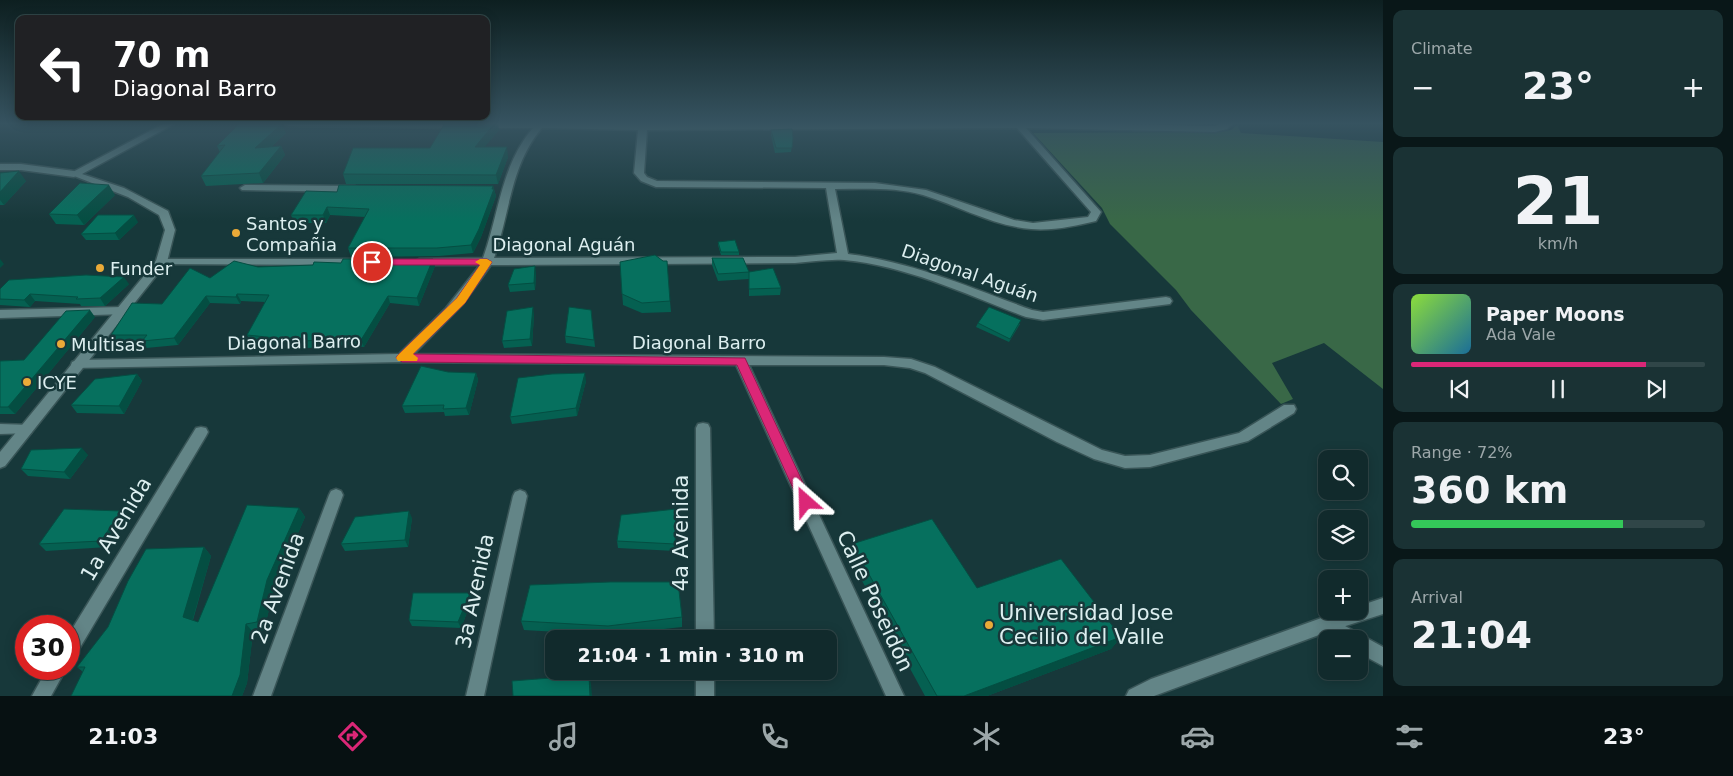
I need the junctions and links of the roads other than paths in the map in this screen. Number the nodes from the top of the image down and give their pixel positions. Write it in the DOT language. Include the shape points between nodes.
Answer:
graph roads {
  1 [pos="110,155"];
  2 [pos="518,155"];
  3 [pos="641,155"];
  4 [pos="1046,155"];
  5 [pos="0,167"];
  6 [pos="74,174"];
  7 [pos="830,186"];
  8 [pos="245,188"];
  9 [pos="364,189"];
  10 [pos="843,257"];
  11 [pos="161,262"];
  12 [pos="369,262"];
  13 [pos="408,262"];
  14 [pos="487,262"];
  15 [pos="1166,301"];
  16 [pos="122,311"];
  17 [pos="0,314"];
  18 [pos="402,358"];
  19 [pos="741,361"];
  20 [pos="77,365"];
  21 [pos="1289,409"];
  22 [pos="703,428"];
  23 [pos="0,429"];
  24 [pos="26,429"];
  25 [pos="201,432"];
  26 [pos="0,462"];
  27 [pos="336,495"];
  28 [pos="520,496"];
  29 [pos="1383,606"];
  30 [pos="1327,624"];
  31 [pos="704,630"];
  32 [pos="1337,630"];
  33 [pos="80,632"];
  34 [pos="1368,648"];
  35 [pos="1383,657"];
  36 [pos="50,680"];
  37 [pos="705,680"];
  38 [pos="41,696"];
  39 [pos="262,696"];
  40 [pos="475,696"];
  41 [pos="705,696"];
  42 [pos="895,696"];
  43 [pos="1135,696"];
  1 -- 6 [label="street"];
  2 -- 14 [label="street" via="501,189 498,228"];
  3 -- 7 [label="street" via="639,173 656,184"];
  4 -- 7 [label="street" via="1096,212 1092,219 1033,226 992,217 923,192 875,186"];
  5 -- 6 [label="street"];
  6 -- 11 [label="street" via="142,199 164,213 170,230"];
  7 -- 10 [label="street"];
  8 -- 9 [label="street"];
  10 -- 14 [label="street, Diagonal Aguán"];
  10 -- 15 [label="street, Diagonal Aguán" via="924,273 1042,316"];
  11 -- 12 [label="street"];
  11 -- 16 [label="street"];
  13 -- 14 [label="street, Diagonal Aguán"];
  14 -- 18 [label="street" via="461,301"];
  16 -- 17 [label="street"];
  16 -- 20 [label="street"];
  18 -- 19 [label="street, Diagonal Barro"];
  18 -- 20 [label="street, Diagonal Barro"];
  19 -- 21 [label="street, Diagonal Barro" via="884,361 911,364 930,370 1062,438 1125,462 1150,461 1243,437"];
  19 -- 42 [label="street, Calle Poseidón"];
  20 -- 24 [label="street"];
  22 -- 31 [label="street, 4a Avenida"];
  23 -- 24 [label="street"];
  24 -- 26 [label="street"];
  25 -- 33 [label="street, 1a Avenida"];
  27 -- 39 [label="street, 2a Avenida"];
  28 -- 40 [label="street, 3a Avenida"];
  29 -- 30 [label="street"];
  30 -- 32 [label="street"];
  30 -- 43 [label="street"];
  34 -- 35 [label="street"];
  36 -- 38 [label="street"];
  37 -- 41 [label="street"];
}
